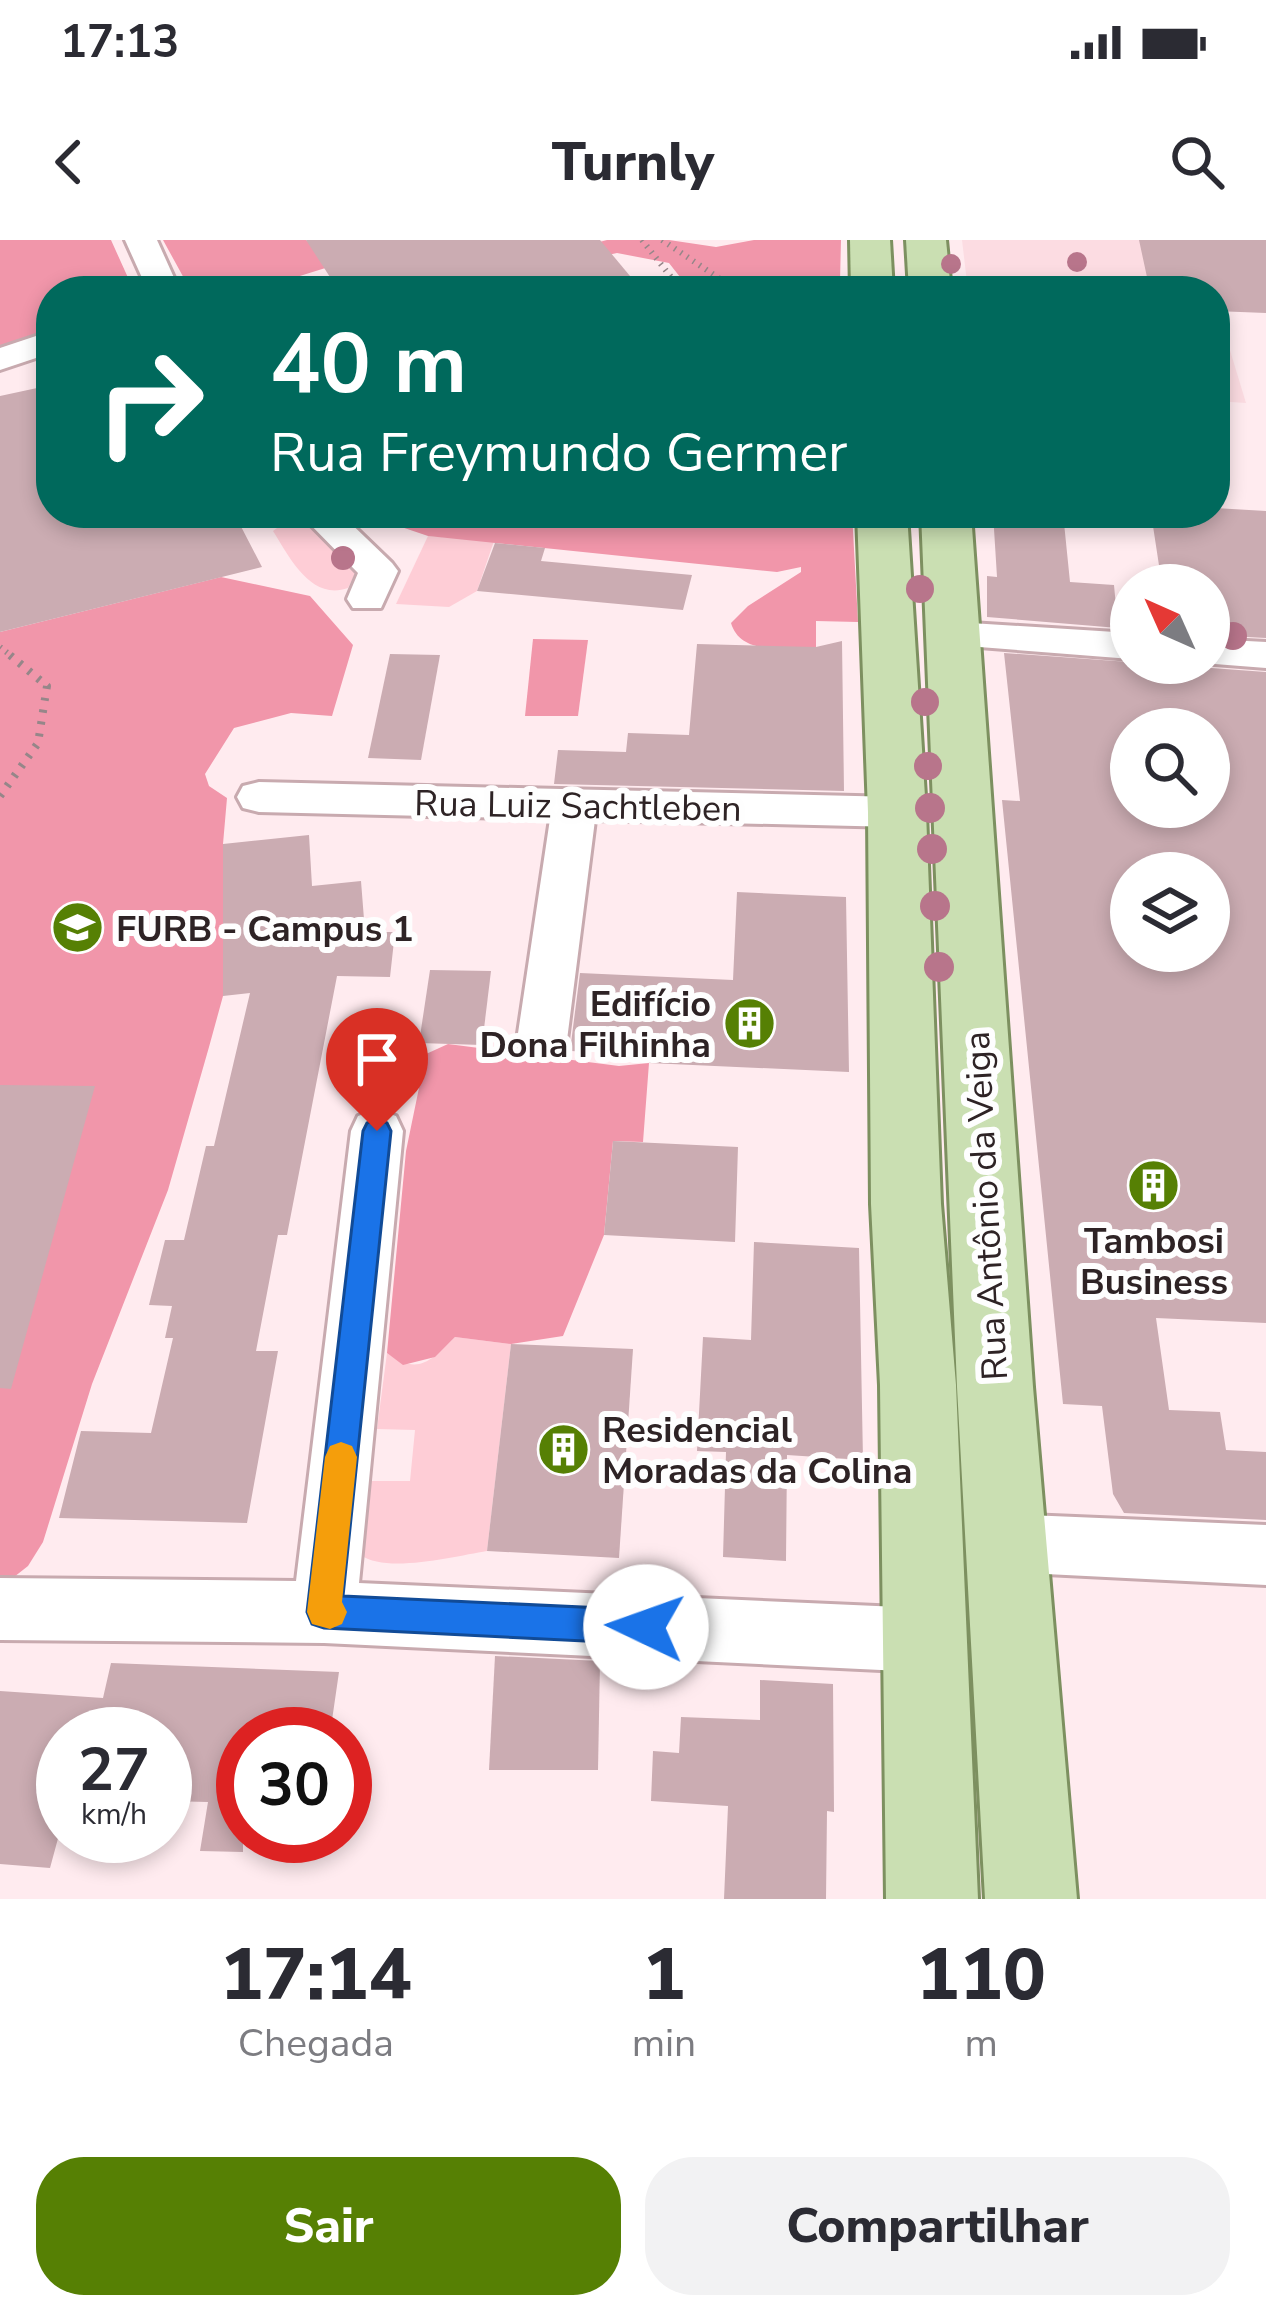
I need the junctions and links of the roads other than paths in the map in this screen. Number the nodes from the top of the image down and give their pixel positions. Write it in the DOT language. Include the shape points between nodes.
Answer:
graph roads {
  1 [pos="116,240"];
  2 [pos="141,240"];
  3 [pos="870,240"];
  4 [pos="926,240"];
  5 [pos="140,276"];
  6 [pos="147,276"];
  7 [pos="871,276"];
  8 [pos="929,276"];
  9 [pos="36,347"];
  10 [pos="0,360"];
  11 [pos="334,528"];
  12 [pos="887,528"];
  13 [pos="943,528"];
  14 [pos="367,599"];
  15 [pos="921,633"];
  16 [pos="1110,645"];
  17 [pos="1230,653"];
  18 [pos="1266,655"];
  19 [pos="259,797"];
  20 [pos="575,805"];
  21 [pos="897,812"];
  22 [pos="542,1040"];
  23 [pos="377,1131"];
  24 [pos="1006,1543"];
  25 [pos="1266,1555"];
  26 [pos="0,1610"];
  27 [pos="324,1612"];
  28 [pos="922,1640"];
  29 [pos="932,1899"];
  30 [pos="1031,1899"];
  1 -- 5 [label="street"];
  2 -- 6 [label="street"];
  3 -- 7 [label="main road"];
  4 -- 8 [label="main road"];
  9 -- 10 [label="street"];
  11 -- 14 [label="street" via="378,571"];
  12 -- 15 [label="main road, Rua Antônio da Veiga"];
  13 -- 15 [label="main road, Rua Antônio da Veiga"];
  15 -- 16 [label="street"];
  15 -- 21 [label="main road, Rua Antônio da Veiga"];
  15 -- 24 [label="main road, Rua Antônio da Veiga"];
  17 -- 18 [label="street"];
  19 -- 20 [label="street, Rua Luiz Sachtleben"];
  20 -- 21 [label="street, Rua Luiz Sachtleben"];
  20 -- 22 [label="street"];
  21 -- 28 [label="main road, Rua Antônio da Veiga"];
  23 -- 27 [label="street"];
  24 -- 25 [label="street"];
  24 -- 30 [label="main road, Rua Antônio da Veiga"];
  26 -- 27 [label="street"];
  27 -- 28 [label="street"];
  28 -- 29 [label="main road, Rua Antônio da Veiga"];
}
